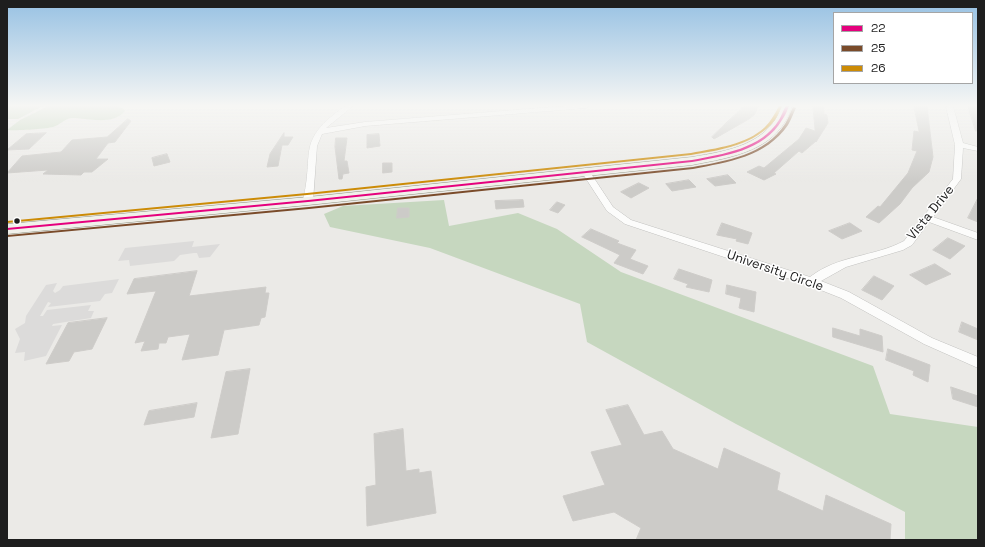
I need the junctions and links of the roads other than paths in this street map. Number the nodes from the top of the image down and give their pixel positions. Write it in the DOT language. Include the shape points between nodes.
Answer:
graph roads {
  1 [pos="319,132"];
  2 [pos="771,132"];
  3 [pos="956,132"];
  4 [pos="959,145"];
  5 [pos="978,148"];
  6 [pos="585,171"];
  7 [pos="308,201"];
  8 [pos="928,218"];
  9 [pos="7,230"];
  10 [pos="978,237"];
  11 [pos="812,282"];
  12 [pos="978,363"];
  1 -- 7 [label="street" via="313,145 312,188"];
  2 -- 6 [label="main road" via="754,144 737,151 692,161"];
  3 -- 4 [label="street, Vista Drive"];
  4 -- 5 [label="street"];
  4 -- 8 [label="street, Vista Drive" via="960,164 957,179"];
  6 -- 7 [label="main road"];
  6 -- 11 [label="street, University Circle" via="610,209 628,222"];
  7 -- 9 [label="main road"];
  8 -- 10 [label="street"];
  8 -- 11 [label="street, Vista Drive" via="908,243 899,248 834,267 820,274"];
  11 -- 12 [label="street, University Circle" via="845,295 928,341"];
}
